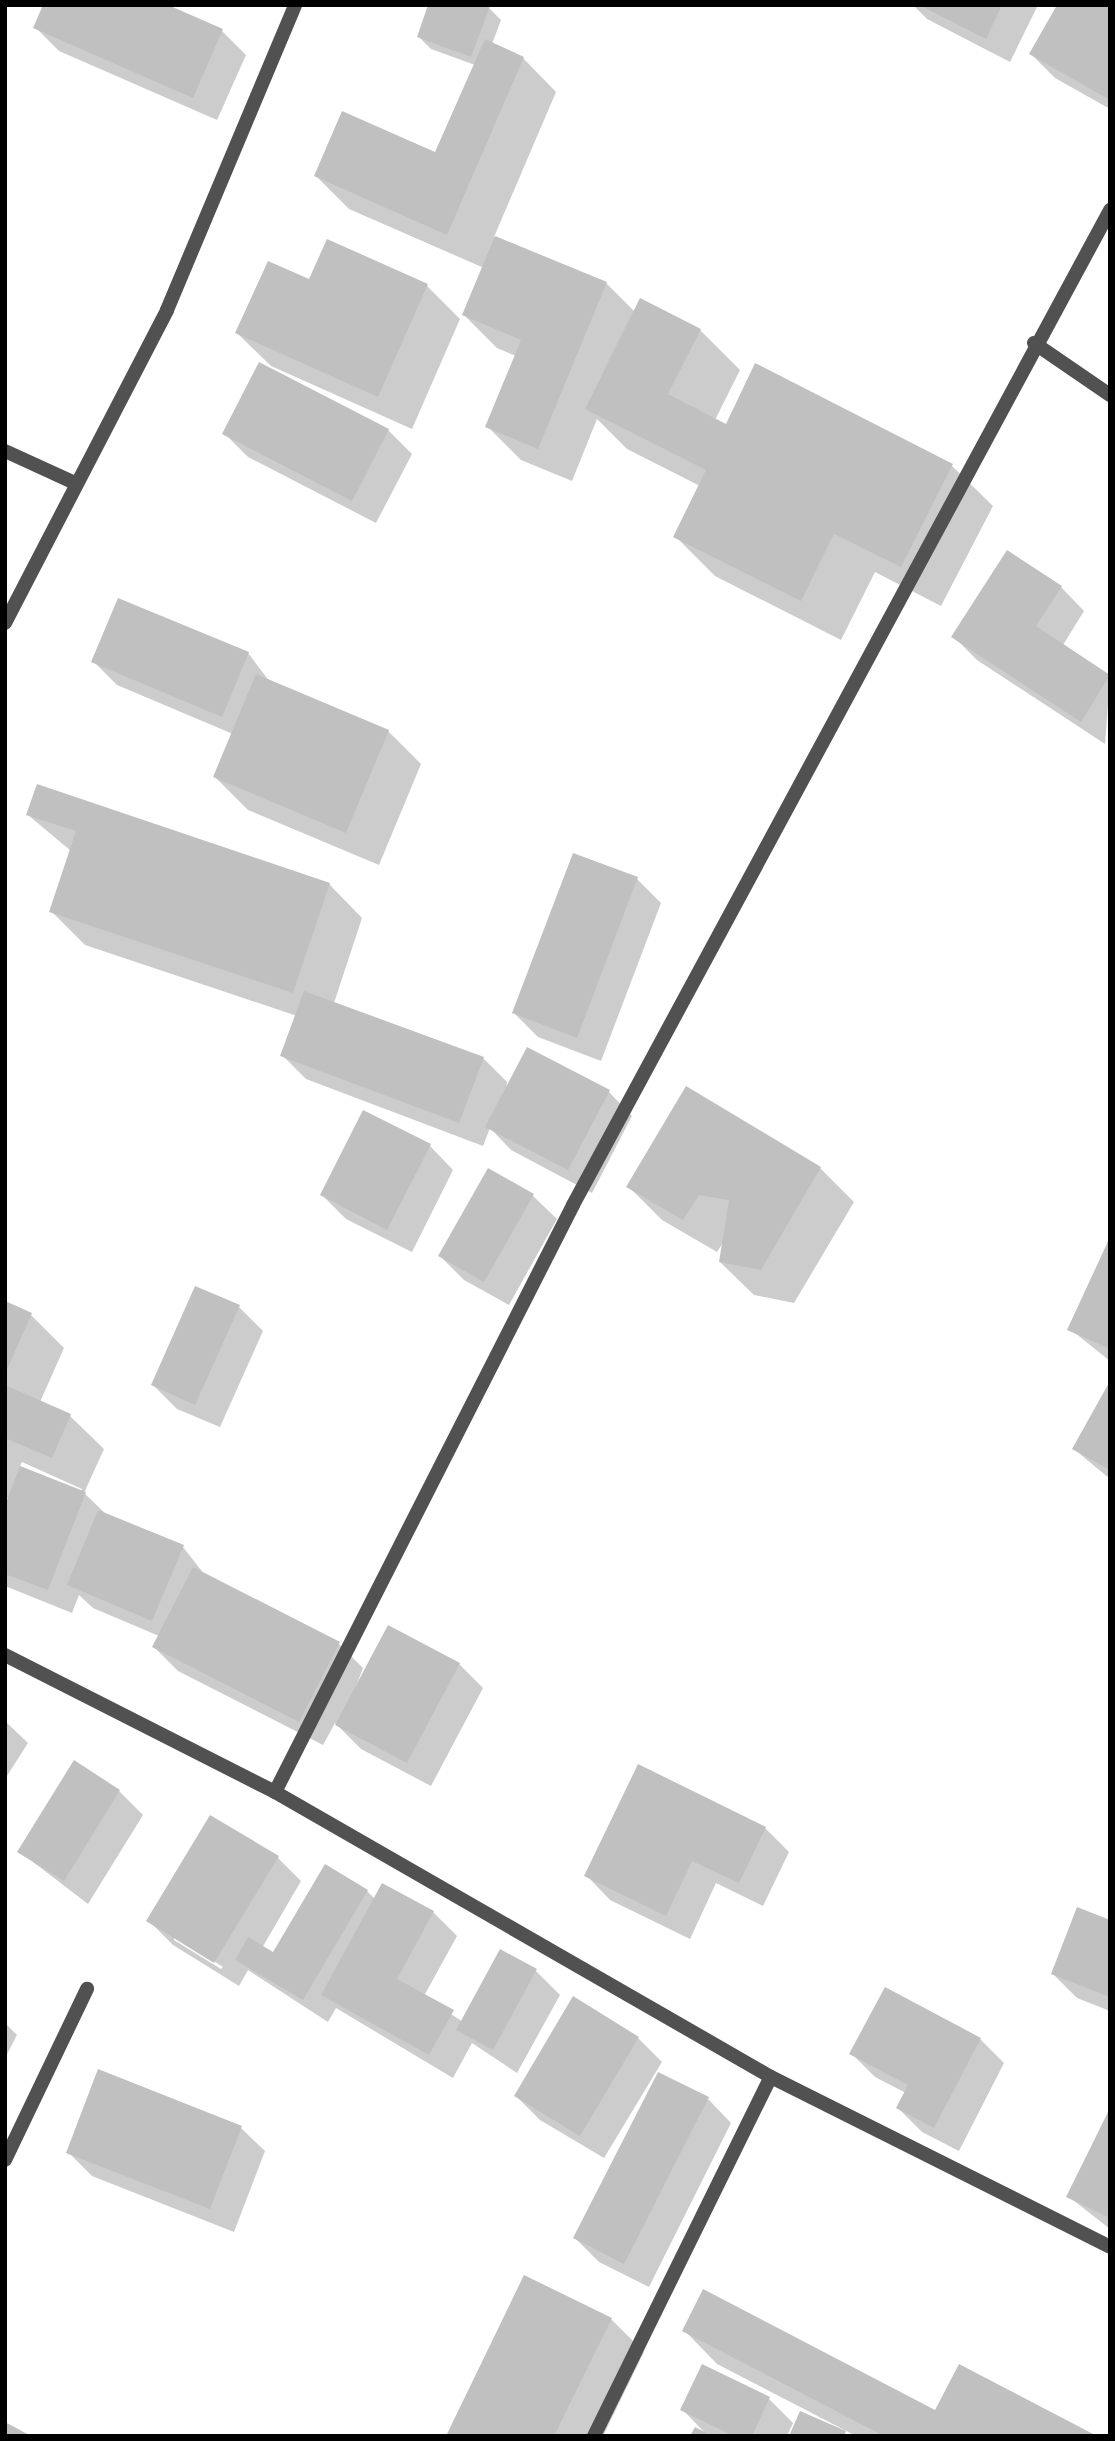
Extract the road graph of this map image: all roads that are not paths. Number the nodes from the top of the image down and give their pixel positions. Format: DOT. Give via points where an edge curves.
graph roads {
  1 [pos="295,5"];
  2 [pos="1110,209"];
  3 [pos="1034,343"];
  4 [pos="1110,395"];
  5 [pos="5,451"];
  6 [pos="77,484"];
  7 [pos="5,623"];
  8 [pos="5,1656"];
  9 [pos="275,1792"];
  10 [pos="87,1989"];
  11 [pos="771,2077"];
  12 [pos="5,2160"];
  13 [pos="1110,2247"];
  14 [pos="594,2436"];
  1 -- 6 [label="street" via="167,310"];
  2 -- 3 [label="street"];
  3 -- 4 [label="street"];
  3 -- 9 [label="street" via="573,1205"];
  5 -- 6 [label="street"];
  6 -- 7 [label="street"];
  8 -- 9 [label="street"];
  9 -- 11 [label="street"];
  10 -- 12 [label="street"];
  11 -- 13 [label="street"];
  11 -- 14 [label="street"];
}
